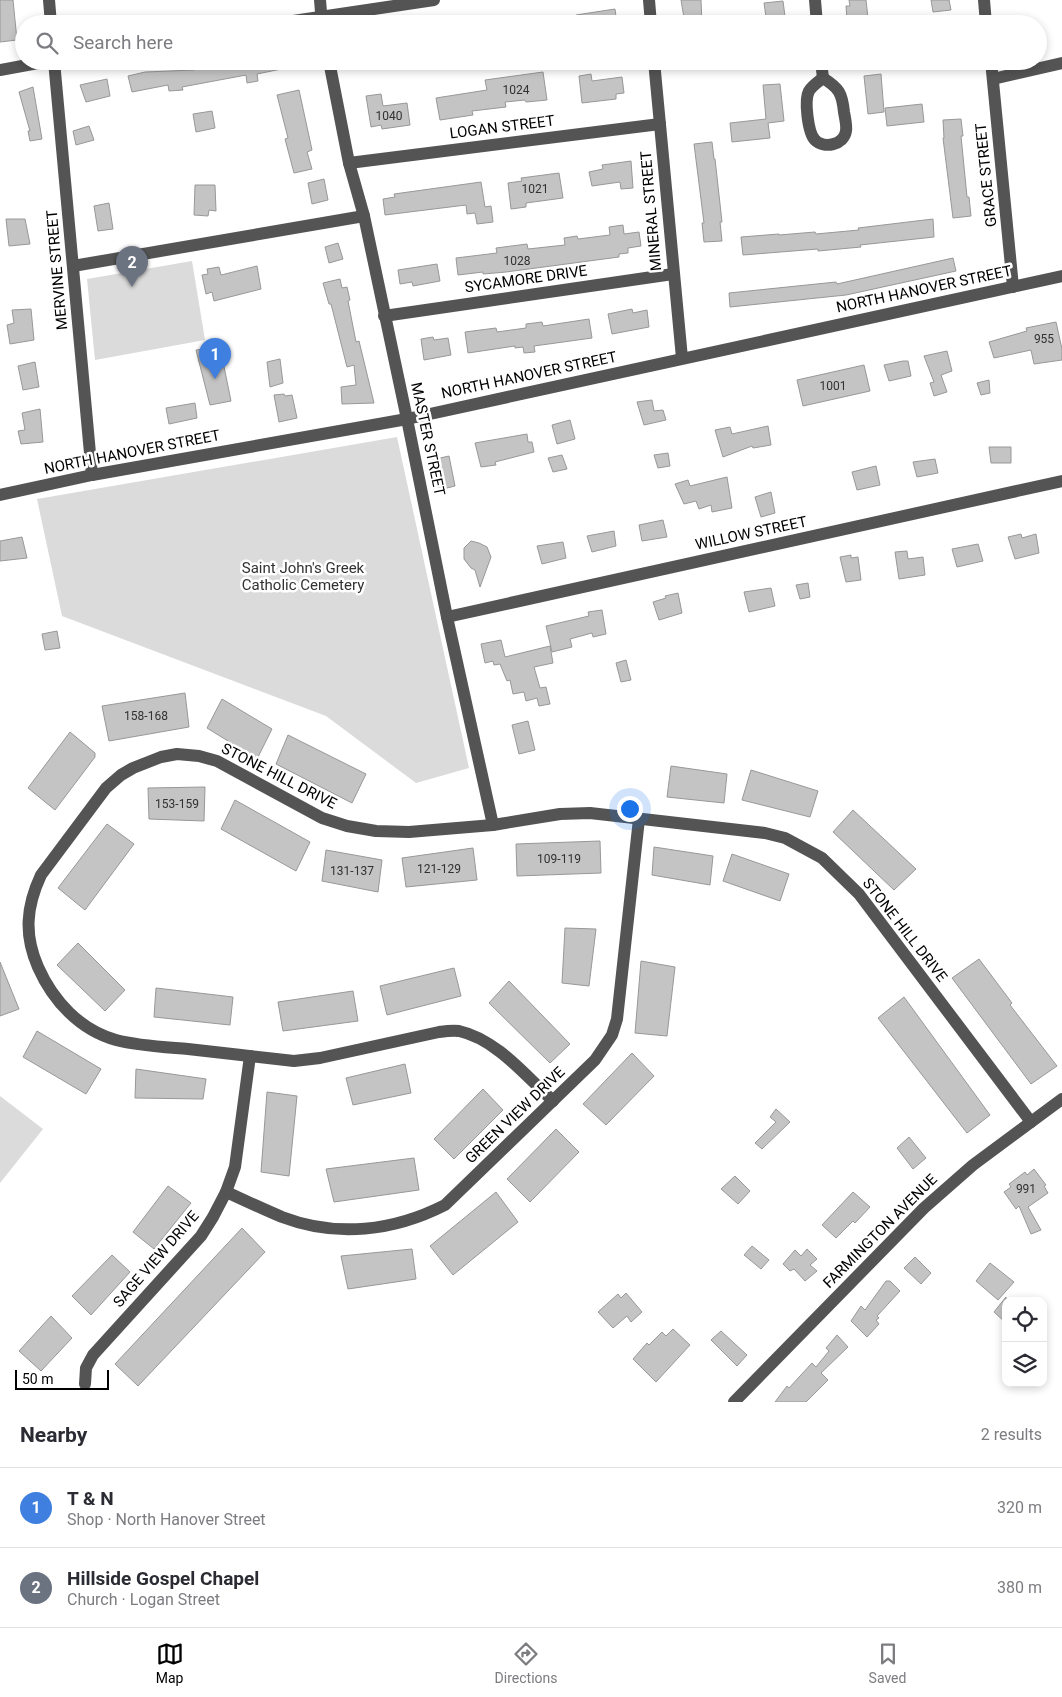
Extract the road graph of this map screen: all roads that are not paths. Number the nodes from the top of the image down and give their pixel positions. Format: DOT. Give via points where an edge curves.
graph roads {
  1 [pos="49,0"];
  2 [pos="320,0"];
  3 [pos="434,0"];
  4 [pos="649,0"];
  5 [pos="814,0"];
  6 [pos="984,0"];
  7 [pos="50,15"];
  8 [pos="321,15"];
  9 [pos="349,15"];
  10 [pos="650,15"];
  11 [pos="816,15"];
  12 [pos="985,15"];
  13 [pos="1062,63"];
  14 [pos="1047,66"];
  15 [pos="15,67"];
  16 [pos="0,70"];
  17 [pos="55,70"];
  18 [pos="331,70"];
  19 [pos="655,70"];
  20 [pos="822,70"];
  21 [pos="992,70"];
  22 [pos="1032,70"];
  23 [pos="823,78"];
  24 [pos="993,79"];
  25 [pos="660,124"];
  26 [pos="349,162"];
  27 [pos="364,216"];
  28 [pos="73,266"];
  29 [pos="673,274"];
  30 [pos="1062,276"];
  31 [pos="1013,287"];
  32 [pos="384,316"];
  33 [pos="682,358"];
  34 [pos="408,419"];
  35 [pos="92,475"];
  36 [pos="1062,481"];
  37 [pos="0,495"];
  38 [pos="447,617"];
  39 [pos="639,819"];
  40 [pos="493,824"];
  41 [pos="250,1056"];
  42 [pos="1062,1099"];
  43 [pos="552,1101"];
  44 [pos="1031,1122"];
  45 [pos="226,1192"];
  46 [pos="85,1384"];
  47 [pos="734,1402"];
  1 -- 7 [label="street"];
  2 -- 8 [label="street"];
  3 -- 9 [label="street"];
  4 -- 10 [label="street"];
  5 -- 11 [label="street"];
  6 -- 12 [label="street"];
  13 -- 14 [label="street"];
  15 -- 16 [label="street"];
  17 -- 28 [label="street, MERVINE STREET"];
  18 -- 26 [label="street, MASTER STREET"];
  19 -- 25 [label="street, MINERAL STREET"];
  20 -- 23 [label="street"];
  21 -- 24 [label="street, GRACE STREET"];
  22 -- 24 [label="street"];
  23 -- 23 [label="street" via="806,97 810,131 813,138 826,146 835,144 846,132 840,92"];
  24 -- 31 [label="street, GRACE STREET"];
  25 -- 26 [label="street, LOGAN STREET"];
  25 -- 29 [label="street, MINERAL STREET"];
  26 -- 27 [label="street, MASTER STREET"];
  27 -- 28 [label="street"];
  27 -- 32 [label="street, MASTER STREET"];
  28 -- 35 [label="street, MERVINE STREET"];
  29 -- 32 [label="street, SYCAMORE DRIVE"];
  29 -- 33 [label="street, MINERAL STREET"];
  30 -- 31 [label="street, NORTH HANOVER STREET"];
  31 -- 33 [label="street, NORTH HANOVER STREET"];
  32 -- 34 [label="street, MASTER STREET"];
  33 -- 34 [label="street, NORTH HANOVER STREET"];
  34 -- 35 [label="street, NORTH HANOVER STREET"];
  34 -- 38 [label="street, MASTER STREET"];
  35 -- 37 [label="street, NORTH HANOVER STREET"];
  36 -- 38 [label="street, WILLOW STREET"];
  38 -- 40 [label="street, MASTER STREET"];
  39 -- 40 [label="street, STONE HILL DRIVE" via="590,813 560,814"];
  39 -- 43 [label="street, GREEN VIEW DRIVE" via="617,1019 612,1035 595,1060"];
  39 -- 44 [label="street, STONE HILL DRIVE" via="766,832 785,838 822,858 859,894"];
  40 -- 41 [label="street, STONE HILL DRIVE" via="409,832 347,826 322,818 217,761 192,755 161,757 133,768 106,788 41,875 35,889 28,929 31,949 44,979 68,1012 84,1025 115,1040"];
  41 -- 43 [label="street, STONE HILL DRIVE" via="294,1061 320,1058 456,1030 495,1047"];
  41 -- 45 [label="street, SAGE VIEW DRIVE" via="234,1167"];
  42 -- 44 [label="street, FARMINGTON AVENUE"];
  43 -- 45 [label="street, GREEN VIEW DRIVE" via="445,1205 396,1224 367,1230 319,1227 283,1217"];
  44 -- 47 [label="street, FARMINGTON AVENUE" via="973,1165 924,1208"];
  45 -- 46 [label="street, SAGE VIEW DRIVE" via="201,1236 93,1355 86,1368"];
}
